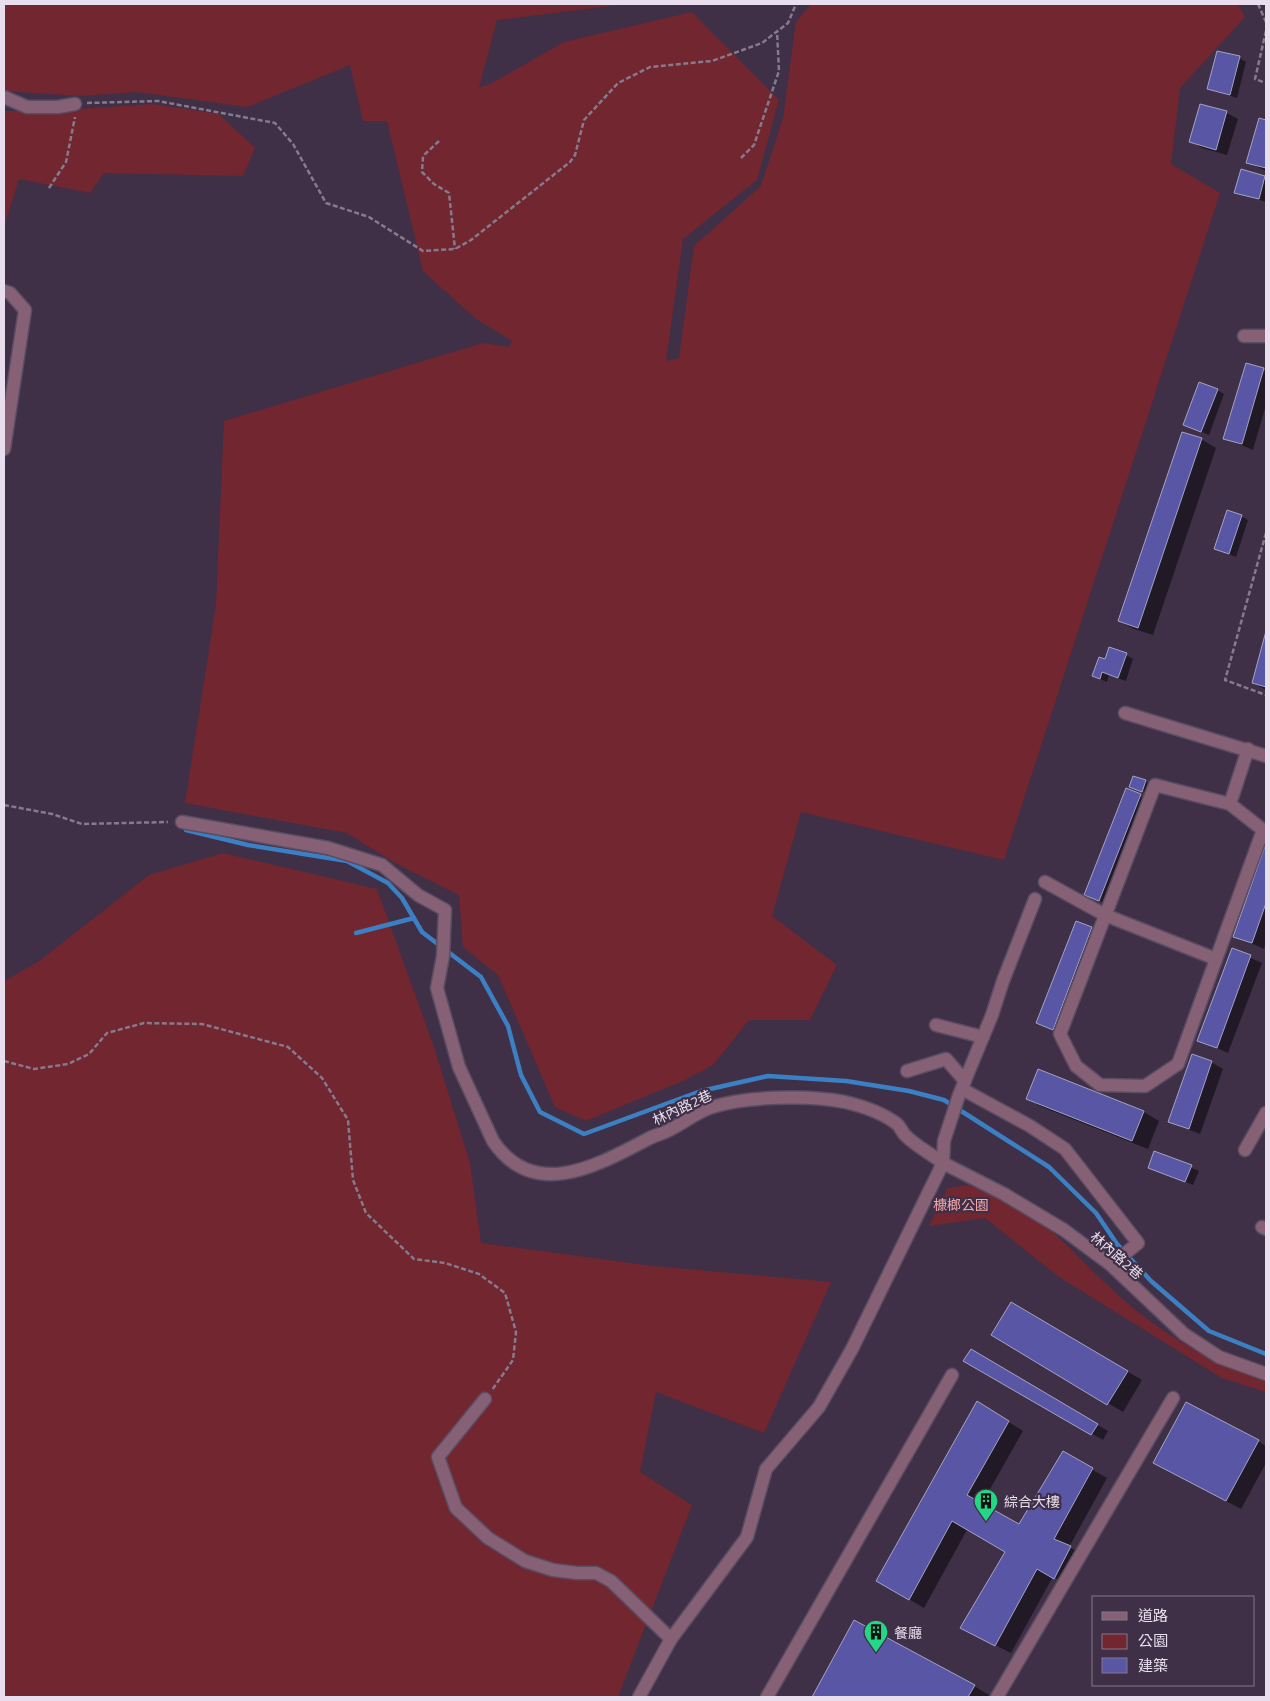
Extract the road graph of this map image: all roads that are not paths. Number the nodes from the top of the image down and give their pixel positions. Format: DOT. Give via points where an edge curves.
graph roads {
  1 [pos="4,97"];
  2 [pos="75,104"];
  3 [pos="4,291"];
  4 [pos="1244,336"];
  5 [pos="1266,336"];
  6 [pos="4,449"];
  7 [pos="1125,713"];
  8 [pos="1248,750"];
  9 [pos="1266,756"];
  10 [pos="1230,804"];
  11 [pos="182,822"];
  12 [pos="1045,882"];
  13 [pos="1035,899"];
  14 [pos="1105,915"];
  15 [pos="1216,959"];
  16 [pos="936,1025"];
  17 [pos="983,1038"];
  18 [pos="907,1071"];
  19 [pos="962,1088"];
  20 [pos="1266,1113"];
  21 [pos="1245,1150"];
  22 [pos="943,1163"];
  23 [pos="1111,1265"];
  24 [pos="1266,1374"];
  25 [pos="952,1375"];
  26 [pos="1173,1398"];
  27 [pos="485,1399"];
  28 [pos="671,1639"];
  29 [pos="640,1697"];
  30 [pos="767,1697"];
  31 [pos="997,1697"];
  1 -- 2 [label="street" via="28,107"];
  3 -- 6 [label="street" via="10,293 25,310"];
  4 -- 5 [label="street"];
  7 -- 8 [label="street"];
  8 -- 9 [label="street"];
  8 -- 10 [label="street"];
  10 -- 14 [label="street" via="1155,786"];
  10 -- 15 [label="street" via="1263,830"];
  11 -- 22 [label="street, 林內路2巷" via="328,848 382,866 418,895 446,910 437,988 459,1067 493,1141 515,1166 534,1173 578,1171 624,1152 711,1107 790,1098 845,1102 873,1110 898,1125 906,1136"];
  12 -- 14 [label="street"];
  13 -- 17 [label="street"];
  14 -- 15 [label="street"];
  14 -- 15 [label="street" via="1060,1034 1076,1066 1100,1085 1146,1086 1178,1064"];
  16 -- 17 [label="street"];
  17 -- 19 [label="street"];
  18 -- 19 [label="street" via="946,1059"];
  19 -- 22 [label="street" via="944,1141"];
  19 -- 23 [label="street, 林內路2巷" via="1064,1149 1138,1243"];
  20 -- 21 [label="street"];
  22 -- 23 [label="street, 林內路2巷" via="1064,1230"];
  22 -- 28 [label="street" via="852,1349 819,1407 766,1469 747,1537"];
  23 -- 24 [label="street, 林內路2巷" via="1184,1334 1219,1357"];
  25 -- 30 [label="street"];
  26 -- 31 [label="street"];
  27 -- 28 [label="street" via="438,1457 456,1508 488,1538 525,1562 552,1570 596,1573 611,1582"];
  28 -- 29 [label="street"];
}
